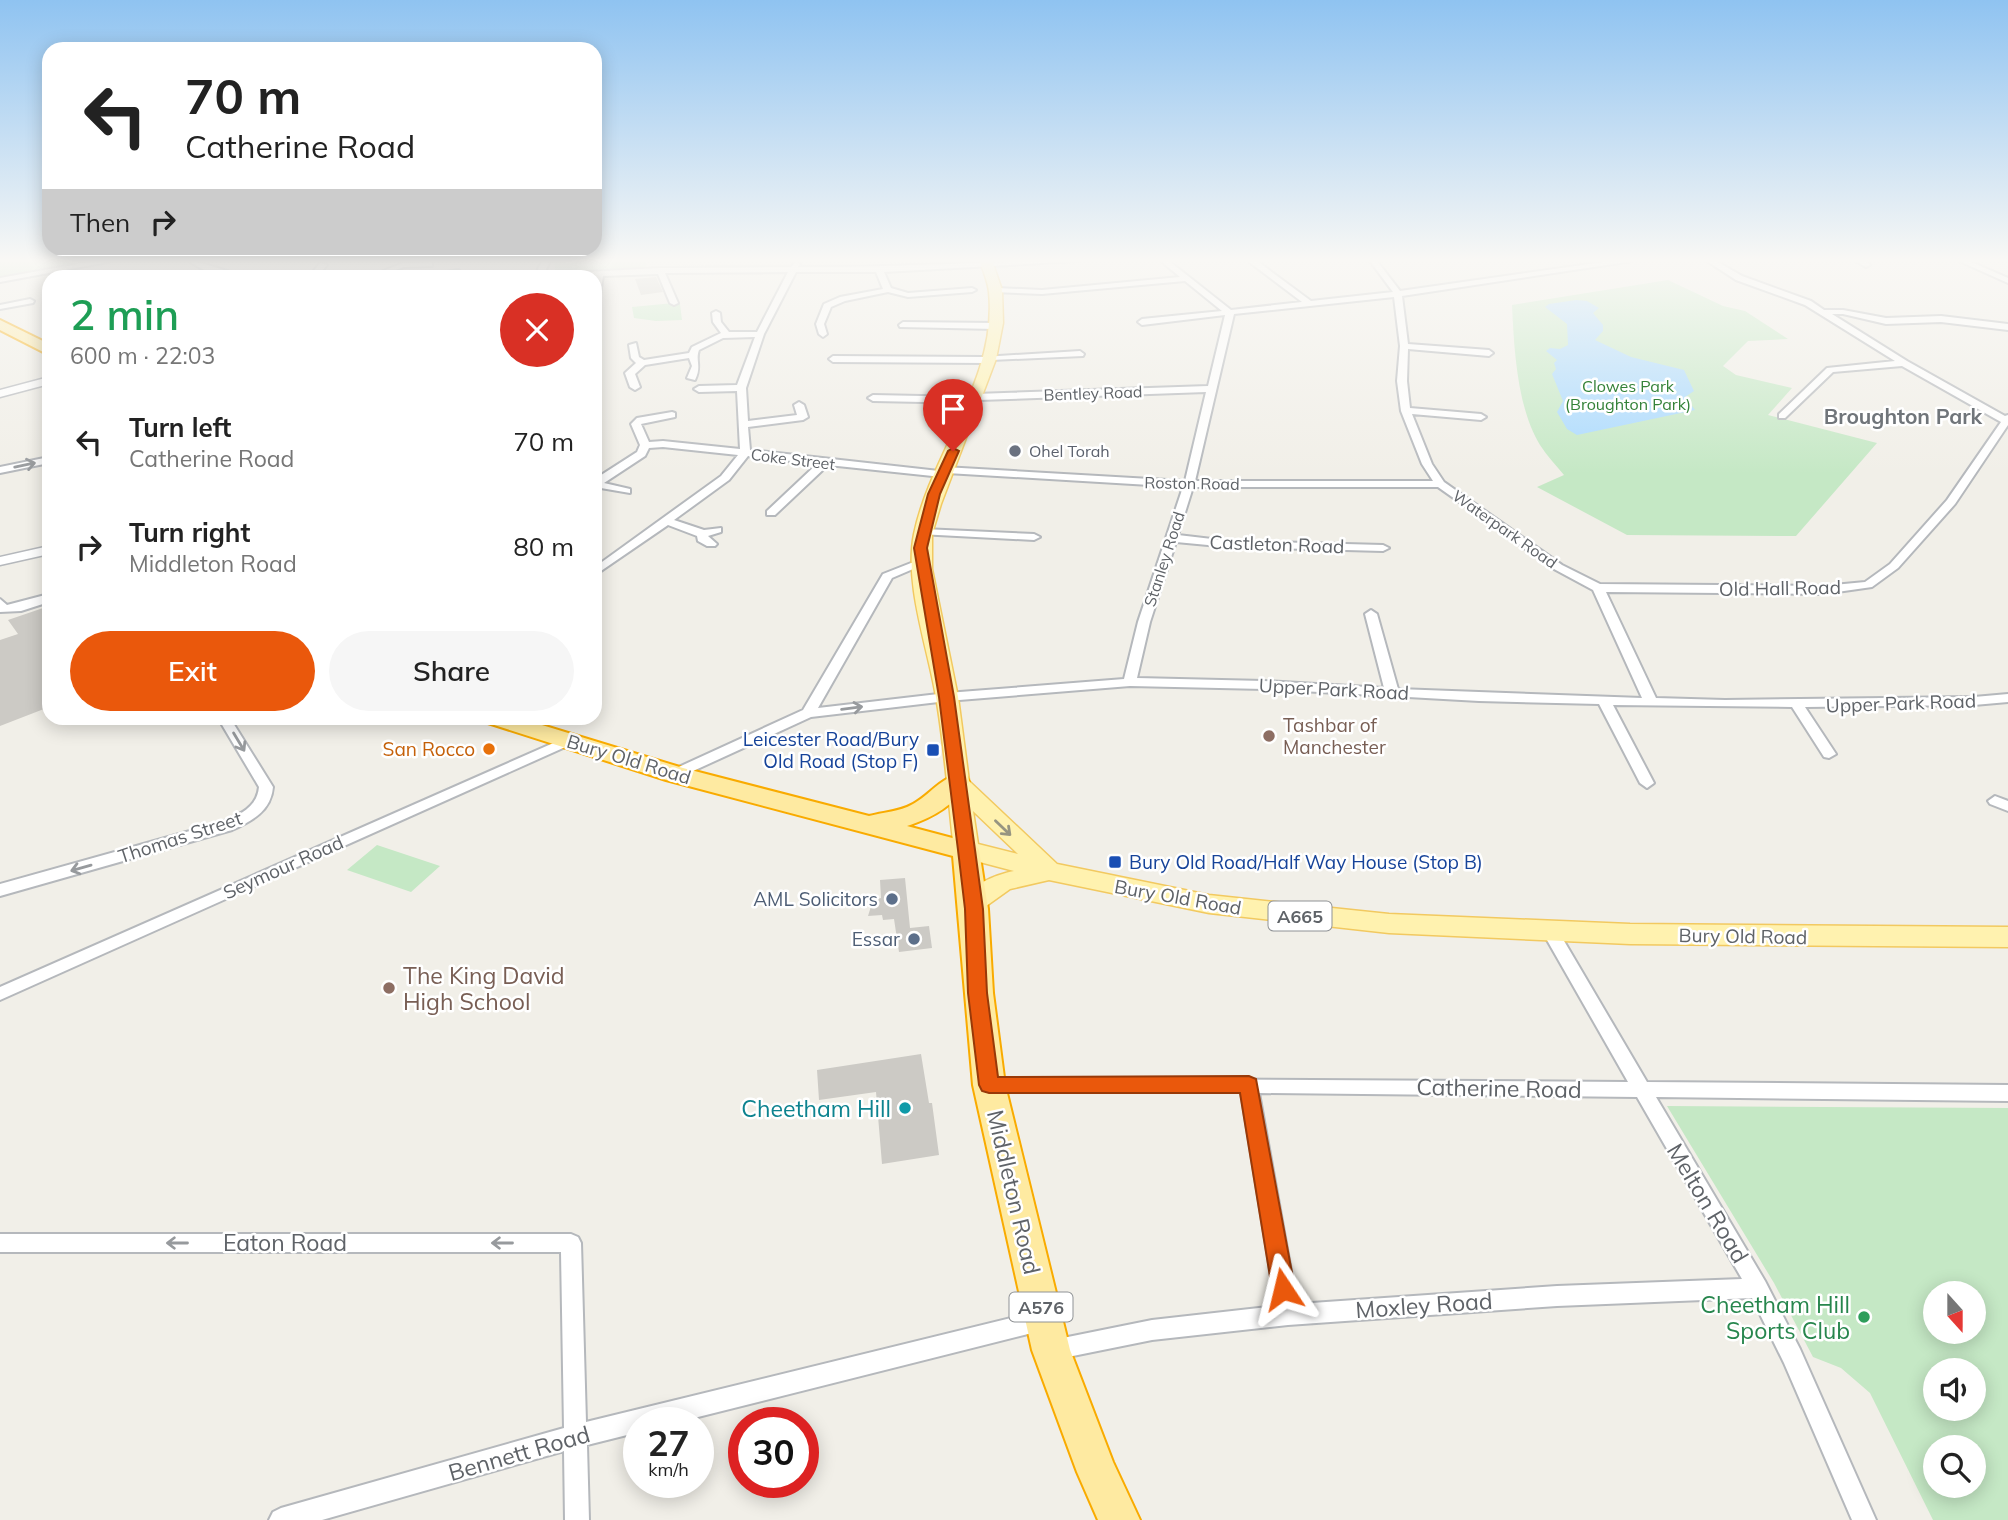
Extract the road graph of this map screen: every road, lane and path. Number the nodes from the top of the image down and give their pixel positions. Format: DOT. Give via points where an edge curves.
graph roads {
  1 [pos="15,332"];
  2 [pos="994,332"];
  3 [pos="1225,332"];
  4 [pos="1402,332"];
  5 [pos="1855,332"];
  6 [pos="726,334"];
  7 [pos="760,334"];
  8 [pos="633,345"];
  9 [pos="42,346"];
  10 [pos="1404,346"];
  11 [pos="1489,353"];
  12 [pos="1080,354"];
  13 [pos="693,355"];
  14 [pos="833,359"];
  15 [pos="987,359"];
  16 [pos="642,363"];
  17 [pos="1904,363"];
  18 [pos="692,378"];
  19 [pos="42,382"];
  20 [pos="635,387"];
  21 [pos="741,388"];
  22 [pos="699,389"];
  23 [pos="1211,389"];
  24 [pos="0,394"];
  25 [pos="873,398"];
  26 [pos="975,399"];
  27 [pos="799,405"];
  28 [pos="1406,411"];
  29 [pos="672,415"];
  30 [pos="1782,416"];
  31 [pos="803,417"];
  32 [pos="818,417"];
  33 [pos="1481,417"];
  34 [pos="2006,419"];
  35 [pos="745,424"];
  36 [pos="645,446"];
  37 [pos="745,453"];
  38 [pos="42,461"];
  39 [pos="824,463"];
  40 [pos="0,470"];
  41 [pos="943,472"];
  42 [pos="602,480"];
  43 [pos="1189,484"];
  44 [pos="1440,484"];
  45 [pos="602,485"];
  46 [pos="626,491"];
  47 [pos="771,513"];
  48 [pos="668,521"];
  49 [pos="717,530"];
  50 [pos="923,532"];
  51 [pos="704,534"];
  52 [pos="1034,537"];
  53 [pos="1171,538"];
  54 [pos="711,544"];
  55 [pos="1383,548"];
  56 [pos="42,552"];
  57 [pos="0,561"];
  58 [pos="922,566"];
  59 [pos="602,567"];
  60 [pos="1598,587"];
  61 [pos="42,600"];
  62 [pos="0,603"];
  63 [pos="1371,614"];
  64 [pos="1130,682"];
  65 [pos="1392,692"];
  66 [pos="947,697"];
  67 [pos="2008,698"];
  68 [pos="1604,701"];
  69 [pos="1651,702"];
  70 [pos="1797,705"];
  71 [pos="808,713"];
  72 [pos="228,725"];
  73 [pos="518,725"];
  74 [pos="567,741"];
  75 [pos="1829,754"];
  76 [pos="675,774"];
  77 [pos="957,782"];
  78 [pos="1647,783"];
  79 [pos="864,824"];
  80 [pos="966,850"];
  81 [pos="1052,872"];
  82 [pos="0,890"];
  83 [pos="973,903"];
  84 [pos="1551,933"];
  85 [pos="2008,937"];
  86 [pos="0,994"];
  87 [pos="989,1085"];
  88 [pos="1249,1085"];
  89 [pos="1641,1091"];
  90 [pos="2008,1093"];
  91 [pos="0,1243"];
  92 [pos="1758,1288"];
  93 [pos="1288,1315"];
  94 [pos="1048,1335"];
  95 [pos="576,1436"];
  96 [pos="281,1520"];
  97 [pos="577,1520"];
  98 [pos="1119,1520"];
  99 [pos="1864,1520"];
  1 -- 9 [label="highway"];
  2 -- 15 [label="main road, A576"];
  3 -- 23 [label="street, Stanley Road"];
  4 -- 10 [label="street, Waterpark Road"];
  5 -- 17 [label="street"];
  6 -- 7 [label="street"];
  6 -- 13 [label="street" via="695,349"];
  7 -- 21 [label="street"];
  8 -- 16 [label="street" via="635,358"];
  10 -- 11 [label="street"];
  10 -- 28 [label="street, Waterpark Road"];
  12 -- 15 [label="street"];
  13 -- 16 [label="street"];
  13 -- 18 [label="street"];
  14 -- 15 [label="street"];
  15 -- 26 [label="main road, A576"];
  16 -- 20 [label="street" via="630,373"];
  17 -- 30 [label="street" via="1830,370"];
  17 -- 34 [label="street"];
  19 -- 24 [label="street"];
  21 -- 22 [label="street"];
  21 -- 35 [label="street"];
  23 -- 26 [label="street, Bentley Road"];
  23 -- 43 [label="street, Stanley Road"];
  25 -- 26 [label="street, Bentley Road"];
  26 -- 41 [label="main road, A576"];
  27 -- 31 [label="street"];
  28 -- 33 [label="street"];
  28 -- 44 [label="street, Waterpark Road"];
  29 -- 36 [label="street" via="636,424"];
  31 -- 32 [label="street"];
  31 -- 35 [label="street"];
  34 -- 60 [label="street, Old Hall Road" via="1951,502 1894,566 1868,585 1823,590"];
  35 -- 37 [label="street"];
  36 -- 37 [label="street, Coke Street"];
  36 -- 42 [label="street" via="641,454"];
  37 -- 39 [label="street, Coke Street"];
  37 -- 48 [label="street" via="725,478"];
  40 -- 38 [label="street, one-way"];
  39 -- 41 [label="street, Coke Street"];
  39 -- 47 [label="street"];
  41 -- 43 [label="street, Roston Road"];
  41 -- 50 [label="main road, A576"];
  43 -- 44 [label="street, Roston Road"];
  43 -- 53 [label="street, Stanley Road"];
  44 -- 60 [label="street, Waterpark Road" via="1558,567"];
  45 -- 46 [label="street"];
  48 -- 51 [label="street"];
  48 -- 59 [label="street"];
  49 -- 51 [label="street"];
  50 -- 52 [label="street"];
  50 -- 58 [label="main road, A576"];
  51 -- 54 [label="street" via="702,539"];
  53 -- 55 [label="street, Castleton Road"];
  53 -- 64 [label="street, Stanley Road"];
  56 -- 57 [label="street"];
  58 -- 66 [label="main road, A576"];
  58 -- 71 [label="street" via="887,576"];
  60 -- 69 [label="street"];
  61 -- 62 [label="street" via="4,609"];
  63 -- 65 [label="street"];
  64 -- 65 [label="street, Upper Park Road"];
  64 -- 66 [label="street, Upper Park Road"];
  65 -- 68 [label="street, Upper Park Road"];
  71 -- 66 [label="street, Upper Park Road, one-way"];
  66 -- 77 [label="main road, A576"];
  67 -- 70 [label="street, Upper Park Road"];
  68 -- 69 [label="street, Upper Park Road"];
  68 -- 78 [label="street"];
  69 -- 70 [label="street, Upper Park Road"];
  70 -- 75 [label="street"];
  71 -- 76 [label="street, Upper Park Road"];
  72 -- 82 [label="street, Thomas Street, one-way" via="266,787 263,802 252,813 216,830"];
  73 -- 74 [label="highway, Bury Old Road / A665"];
  74 -- 76 [label="highway, Bury Old Road / A665"];
  74 -- 86 [label="street, Seymour Road"];
  76 -- 79 [label="highway, Bury Old Road / A665"];
  77 -- 79 [label="highway" via="922,811 886,823"];
  77 -- 80 [label="main road, A576"];
  77 -- 81 [label="main road, one-way"];
  79 -- 80 [label="highway, Bury Old Road / A665"];
  80 -- 81 [label="main road, Bury Old Road / A665"];
  80 -- 83 [label="highway, Middleton Road / A576"];
  81 -- 83 [label="main road" via="1002,882"];
  81 -- 84 [label="main road, Bury Old Road / A665" via="1195,902 1329,920"];
  83 -- 87 [label="highway, Middleton Road / A576"];
  84 -- 85 [label="main road, Bury Old Road / A665"];
  84 -- 89 [label="street, Melton Road"];
  87 -- 88 [label="street, Catherine Road"];
  87 -- 94 [label="highway, Middleton Road / A576"];
  88 -- 89 [label="street, Catherine Road"];
  88 -- 93 [label="street"];
  89 -- 90 [label="street, Catherine Road"];
  89 -- 92 [label="street, Melton Road"];
  95 -- 91 [label="street, Eaton Road, one-way" via="571,1243"];
  92 -- 93 [label="street, Moxley Road" via="1557,1296"];
  92 -- 99 [label="street, Melton Road"];
  93 -- 94 [label="street, Moxley Road" via="1152,1330"];
  94 -- 95 [label="street, Bennett Road"];
  94 -- 98 [label="highway, Middleton Road / A576"];
  95 -- 96 [label="street, Bennett Road"];
  95 -- 97 [label="street"];
}
